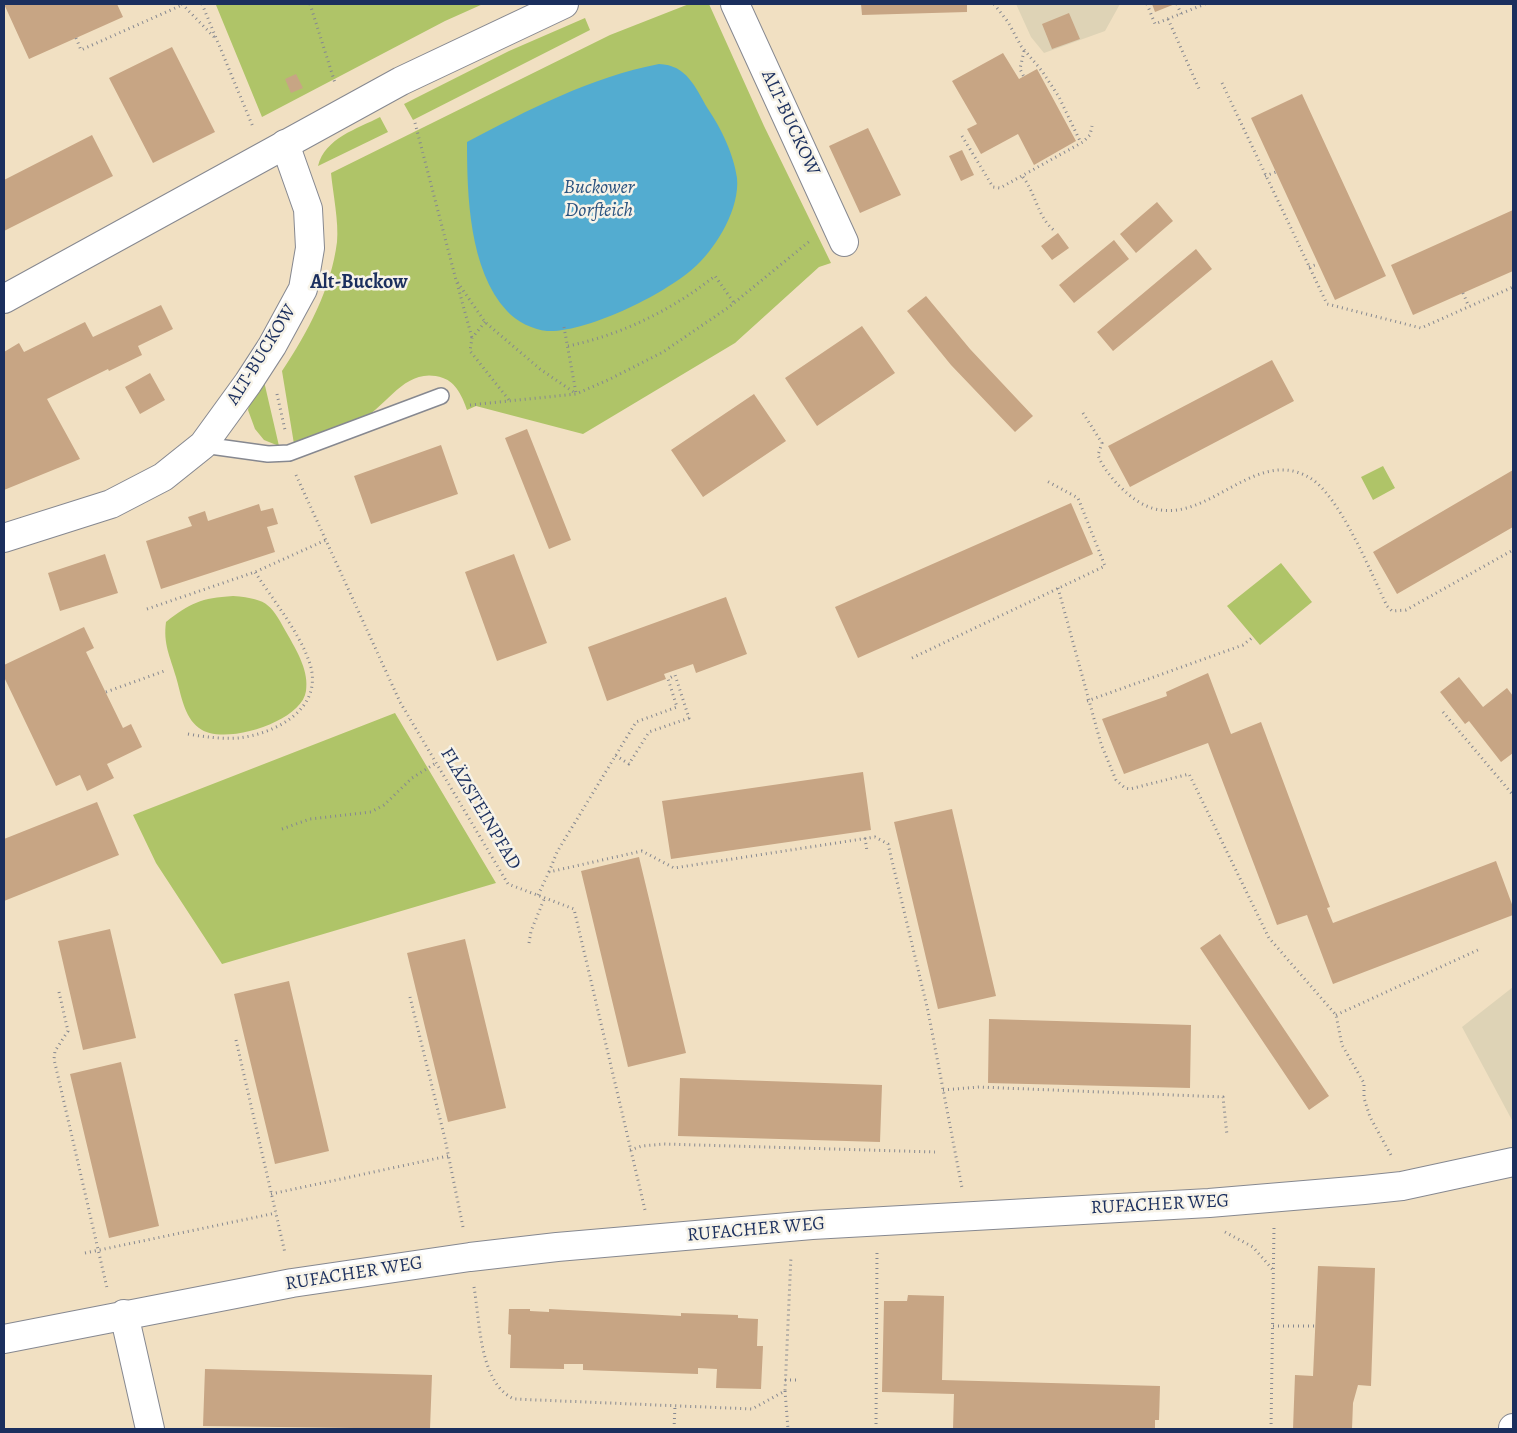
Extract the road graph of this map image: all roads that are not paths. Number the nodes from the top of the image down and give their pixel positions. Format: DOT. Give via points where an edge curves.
graph roads {
  1 [pos="564,4"];
  2 [pos="735,4"];
  3 [pos="285,144"];
  4 [pos="844,242"];
  5 [pos="4,299"];
  6 [pos="441,396"];
  7 [pos="203,445"];
  8 [pos="4,538"];
  9 [pos="1513,1162"];
  10 [pos="124,1314"];
  11 [pos="4,1339"];
  12 [pos="150,1429"];
  1 -- 3 [label="street" via="401,81"];
  2 -- 4 [label="street, ALT-BUCKOW"];
  3 -- 5 [label="street"];
  3 -- 7 [label="street, ALT-BUCKOW" via="308,209 310,248 303,289 272,346"];
  6 -- 7 [label="lane" via="289,453 268,454"];
  7 -- 8 [label="street, ALT-BUCKOW" via="163,477 123,498"];
  9 -- 10 [label="street, RUFACHER WEG" via="1402,1186 1364,1190 1209,1203 793,1227 557,1247 292,1284"];
  10 -- 11 [label="street, RUFACHER WEG"];
  10 -- 12 [label="street"];
}
